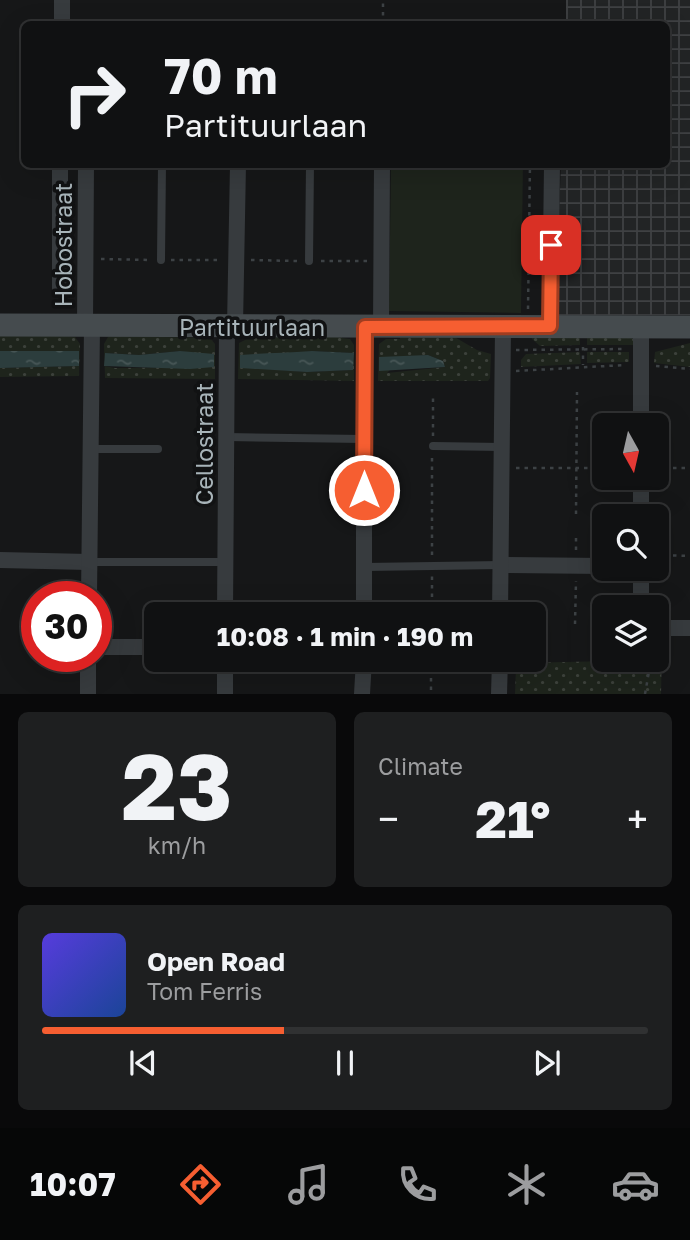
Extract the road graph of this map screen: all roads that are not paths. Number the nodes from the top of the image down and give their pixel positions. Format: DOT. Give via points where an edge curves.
graph roads {
  1 [pos="62,0"];
  2 [pos="62,21"];
  3 [pos="60,168"];
  4 [pos="86,168"];
  5 [pos="162,168"];
  6 [pos="238,168"];
  7 [pos="310,168"];
  8 [pos="382,168"];
  9 [pos="552,168"];
  10 [pos="161,260"];
  11 [pos="309,261"];
  12 [pos="60,288"];
  13 [pos="0,325"];
  14 [pos="88,326"];
  15 [pos="231,326"];
  16 [pos="539,326"];
  17 [pos="373,327"];
  18 [pos="503,327"];
  19 [pos="690,327"];
  20 [pos="641,347"];
  21 [pos="641,413"];
  22 [pos="226,437"];
  23 [pos="364,439"];
  24 [pos="433,446"];
  25 [pos="502,447"];
  26 [pos="92,449"];
  27 [pos="158,449"];
  28 [pos="0,560"];
  29 [pos="89,562"];
  30 [pos="226,562"];
  31 [pos="501,565"];
  32 [pos="592,566"];
  33 [pos="365,567"];
  34 [pos="89,581"];
  35 [pos="225,602"];
  36 [pos="364,602"];
  37 [pos="500,602"];
  38 [pos="669,628"];
  39 [pos="690,628"];
  40 [pos="112,646"];
  41 [pos="144,646"];
  42 [pos="88,672"];
  43 [pos="225,672"];
  44 [pos="363,672"];
  45 [pos="500,672"];
  46 [pos="88,694"];
  47 [pos="225,694"];
  48 [pos="362,694"];
  49 [pos="499,694"];
  1 -- 2 [label="street"];
  3 -- 12 [label="street"];
  4 -- 14 [label="street, Hobostraat"];
  5 -- 10 [label="lane"];
  6 -- 15 [label="street, Cellostraat"];
  7 -- 11 [label="lane"];
  8 -- 17 [label="street"];
  9 -- 16 [label="street"];
  13 -- 14 [label="street, Partituurlaan"];
  14 -- 15 [label="street, Partituurlaan"];
  14 -- 26 [label="street"];
  15 -- 17 [label="street, Partituurlaan"];
  15 -- 22 [label="street, Cellostraat"];
  16 -- 18 [label="street, Partituurlaan"];
  16 -- 20 [label="street, Partituurlaan"];
  17 -- 18 [label="street, Partituurlaan"];
  17 -- 23 [label="street"];
  18 -- 25 [label="street"];
  19 -- 20 [label="street, Partituurlaan"];
  20 -- 21 [label="street"];
  22 -- 23 [label="lane"];
  22 -- 30 [label="street, Cellostraat"];
  23 -- 33 [label="street"];
  24 -- 25 [label="lane"];
  25 -- 31 [label="street"];
  26 -- 27 [label="lane, Cellostraat"];
  26 -- 29 [label="street"];
  28 -- 29 [label="street"];
  29 -- 30 [label="lane"];
  29 -- 34 [label="street"];
  30 -- 35 [label="street, Cellostraat"];
  31 -- 32 [label="street"];
  31 -- 33 [label="lane"];
  31 -- 37 [label="street"];
  33 -- 36 [label="street"];
  38 -- 39 [label="street"];
  40 -- 41 [label="street"];
  42 -- 46 [label="street"];
  43 -- 47 [label="street"];
  44 -- 48 [label="street"];
  45 -- 49 [label="street"];
}
